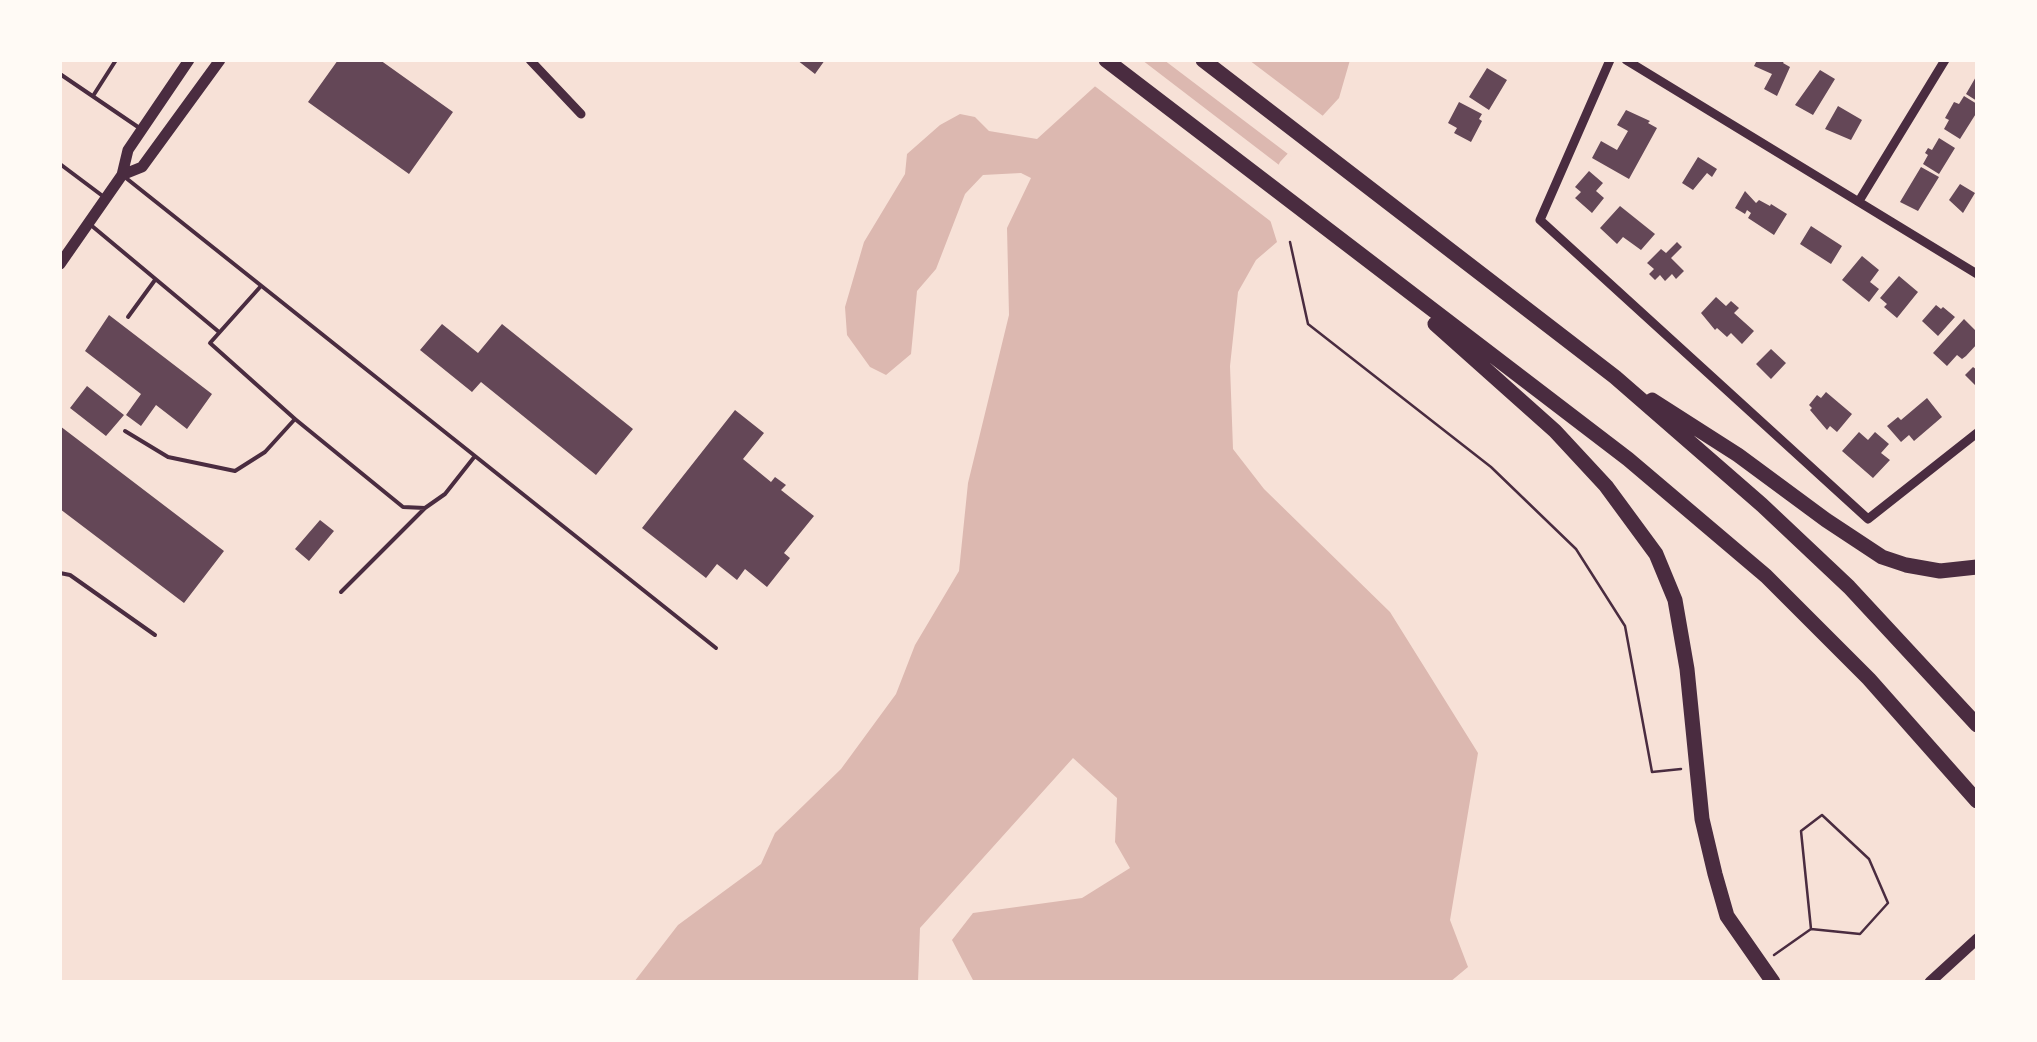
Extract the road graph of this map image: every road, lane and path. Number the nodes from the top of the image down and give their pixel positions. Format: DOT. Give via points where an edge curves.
graph roads {
  1 [pos="116,60"];
  2 [pos="189,60"];
  3 [pos="220,60"];
  4 [pos="530,60"];
  5 [pos="1106,60"];
  6 [pos="1202,60"];
  7 [pos="1610,60"];
  8 [pos="1626,60"];
  9 [pos="1945,60"];
  10 [pos="60,74"];
  11 [pos="76,74"];
  12 [pos="70,81"];
  13 [pos="93,96"];
  14 [pos="581,114"];
  15 [pos="142,130"];
  16 [pos="60,164"];
  17 [pos="122,176"];
  18 [pos="106,198"];
  19 [pos="1858,201"];
  20 [pos="89,223"];
  21 [pos="1290,242"];
  22 [pos="1358,255"];
  23 [pos="60,264"];
  24 [pos="1977,274"];
  25 [pos="156,279"];
  26 [pos="261,286"];
  27 [pos="128,317"];
  28 [pos="219,332"];
  29 [pos="1614,378"];
  30 [pos="296,419"];
  31 [pos="125,431"];
  32 [pos="1977,433"];
  33 [pos="475,456"];
  34 [pos="424,508"];
  35 [pos="1977,567"];
  36 [pos="60,573"];
  37 [pos="341,592"];
  38 [pos="156,635"];
  39 [pos="716,648"];
  40 [pos="1977,725"];
  41 [pos="1697,767"];
  42 [pos="1977,801"];
  43 [pos="1811,928"];
  44 [pos="1977,939"];
  45 [pos="1760,964"];
  46 [pos="1773,982"];
  47 [pos="1930,982"];
  1 -- 13 [label="lane"];
  2 -- 15 [label="main road"];
  3 -- 17 [label="main road" via="142,167"];
  4 -- 14 [label="street"];
  5 -- 22 [label="highway"];
  6 -- 29 [label="highway"];
  7 -- 32 [label="street" via="1540,220 1868,519"];
  8 -- 19 [label="street"];
  9 -- 19 [label="street"];
  10 -- 12 [label="lane"];
  11 -- 12 [label="lane"];
  12 -- 13 [label="lane"];
  13 -- 15 [label="lane"];
  15 -- 17 [label="main road"];
  16 -- 18 [label="lane"];
  17 -- 18 [label="main road"];
  17 -- 26 [label="lane"];
  18 -- 20 [label="main road"];
  19 -- 24 [label="street"];
  20 -- 23 [label="main road"];
  20 -- 25 [label="lane"];
  21 -- 41 [label="path" via="1308,324 1491,466 1576,549 1625,626 1652,772"];
  22 -- 41 [label="highway" via="1555,431 1656,554 1675,600"];
  22 -- 42 [label="highway" via="1628,458 1766,576"];
  25 -- 27 [label="lane"];
  25 -- 28 [label="lane"];
  26 -- 28 [label="lane"];
  26 -- 33 [label="lane"];
  28 -- 30 [label="lane" via="210,342"];
  29 -- 35 [label="highway" via="1696,426 1882,557 1940,571"];
  29 -- 40 [label="highway" via="1849,587"];
  30 -- 31 [label="lane" via="265,452 235,471 168,457"];
  30 -- 34 [label="lane" via="404,507"];
  33 -- 34 [label="lane" via="445,494"];
  33 -- 39 [label="lane"];
  34 -- 37 [label="lane"];
  36 -- 38 [label="lane"];
  41 -- 45 [label="highway" via="1702,819 1727,916"];
  43 -- 43 [label="path" via="1860,934 1888,903 1869,859 1822,815 1801,831"];
  43 -- 45 [label="path"];
  44 -- 47 [label="main road"];
  45 -- 46 [label="highway"];
}
